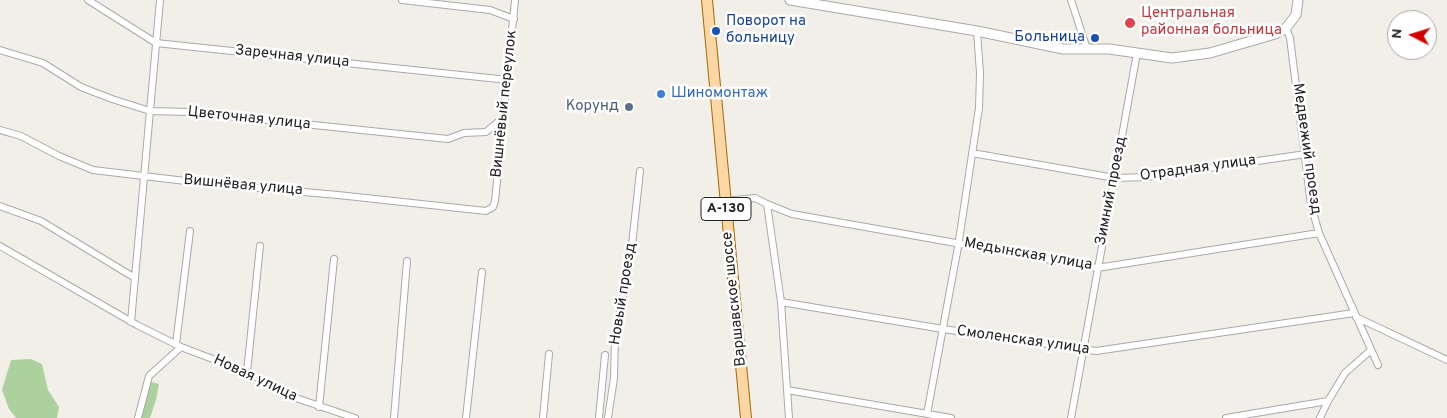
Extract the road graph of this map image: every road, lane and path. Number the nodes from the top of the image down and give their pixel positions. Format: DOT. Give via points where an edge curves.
graph roads {
  1 [pos="88,0"];
  2 [pos="160,0"];
  3 [pos="402,0"];
  4 [pos="515,0"];
  5 [pos="707,0"];
  6 [pos="790,0"];
  7 [pos="1071,0"];
  8 [pos="1298,0"];
  9 [pos="514,19"];
  10 [pos="1286,28"];
  11 [pos="977,31"];
  12 [pos="156,43"];
  13 [pos="1087,49"];
  14 [pos="0,50"];
  15 [pos="1137,54"];
  16 [pos="508,80"];
  17 [pos="150,111"];
  18 [pos="504,117"];
  19 [pos="0,130"];
  20 [pos="972,153"];
  21 [pos="1306,154"];
  22 [pos="640,171"];
  23 [pos="145,176"];
  24 [pos="1115,178"];
  25 [pos="725,201"];
  26 [pos="767,204"];
  27 [pos="0,206"];
  28 [pos="493,207"];
  29 [pos="190,232"];
  30 [pos="1319,232"];
  31 [pos="957,242"];
  32 [pos="0,246"];
  33 [pos="260,246"];
  34 [pos="334,259"];
  35 [pos="407,261"];
  36 [pos="1097,268"];
  37 [pos="482,272"];
  38 [pos="135,278"];
  39 [pos="781,302"];
  40 [pos="1355,315"];
  41 [pos="131,322"];
  42 [pos="943,329"];
  43 [pos="178,345"];
  44 [pos="1083,350"];
  45 [pos="1371,350"];
  46 [pos="549,354"];
  47 [pos="605,355"];
  48 [pos="1447,360"];
  49 [pos="1378,365"];
  50 [pos="247,372"];
  51 [pos="787,390"];
  52 [pos="1328,401"];
  53 [pos="319,407"];
  54 [pos="927,414"];
  55 [pos="138,418"];
  56 [pos="354,418"];
  57 [pos="394,418"];
  58 [pos="466,418"];
  59 [pos="543,418"];
  60 [pos="600,418"];
  61 [pos="608,418"];
  62 [pos="746,418"];
  63 [pos="789,418"];
  64 [pos="951,418"];
  65 [pos="1071,418"];
  66 [pos="1226,418"];
  67 [pos="1320,418"];
  1 -- 12 [label="street, Заречная улица"];
  2 -- 12 [label="street"];
  3 -- 9 [label="street" via="490,10"];
  4 -- 9 [label="street, Вишнёвый переулок"];
  5 -- 25 [label="main road, Варшавское шоссе / А-130"];
  6 -- 11 [label="street"];
  7 -- 13 [label="street"];
  8 -- 10 [label="street" via="1296,15"];
  9 -- 16 [label="street, Вишнёвый переулок"];
  10 -- 15 [label="street" via="1194,57"];
  10 -- 21 [label="street, Медвежий проезд"];
  11 -- 13 [label="street" via="1063,48"];
  11 -- 20 [label="street" via="979,108"];
  12 -- 16 [label="street, Заречная улица"];
  12 -- 17 [label="street"];
  13 -- 15 [label="street"];
  14 -- 17 [label="street, Цветочная улица" via="43,64 112,100"];
  15 -- 24 [label="street, Зимний проезд"];
  16 -- 18 [label="street, Вишнёвый переулок"];
  17 -- 18 [label="street, Цветочная улица" via="189,112 448,139 464,133 486,132"];
  17 -- 23 [label="street"];
  18 -- 28 [label="street, Вишнёвый переулок"];
  19 -- 23 [label="street, Вишнёвая улица" via="21,136 93,170"];
  20 -- 24 [label="street, Отрадная улица"];
  20 -- 31 [label="street"];
  21 -- 24 [label="street, Отрадная улица" via="1147,177"];
  21 -- 30 [label="street, Медвежий проезд" via="1311,205"];
  22 -- 61 [label="street, Новый проезд" via="632,246 615,337 614,378"];
  23 -- 28 [label="street, Вишнёвая улица" via="486,211"];
  23 -- 38 [label="street"];
  24 -- 36 [label="street, Зимний проезд"];
  25 -- 26 [label="street, Медынская улица" via="755,198"];
  25 -- 62 [label="main road, Варшавское шоссе / А-130"];
  26 -- 31 [label="street, Медынская улица" via="792,214"];
  26 -- 39 [label="street"];
  27 -- 38 [label="street" via="41,221"];
  29 -- 43 [label="street"];
  30 -- 36 [label="street, Медынская улица"];
  30 -- 40 [label="street, Медвежий проезд"];
  31 -- 36 [label="street, Медынская улица"];
  31 -- 42 [label="street"];
  32 -- 41 [label="street, Новая улица"];
  33 -- 50 [label="street"];
  34 -- 53 [label="street"];
  35 -- 57 [label="street"];
  36 -- 44 [label="street, Зимний проезд"];
  37 -- 58 [label="street"];
  38 -- 41 [label="street"];
  39 -- 42 [label="street, Смоленская улица"];
  39 -- 51 [label="street"];
  40 -- 44 [label="street, Смоленская улица" via="1096,351"];
  40 -- 45 [label="street, Медвежий проезд"];
  40 -- 48 [label="street"];
  41 -- 43 [label="street, Новая улица"];
  42 -- 44 [label="street, Смоленская улица"];
  42 -- 54 [label="street"];
  43 -- 50 [label="street, Новая улица"];
  43 -- 55 [label="street" via="149,376"];
  44 -- 65 [label="street, Зимний проезд"];
  45 -- 49 [label="street, Медвежий проезд"];
  45 -- 52 [label="street" via="1345,373"];
  46 -- 59 [label="street"];
  47 -- 60 [label="street"];
  50 -- 53 [label="street, Новая улица"];
  51 -- 54 [label="street"];
  51 -- 63 [label="street"];
  52 -- 66 [label="street"];
  52 -- 67 [label="street"];
  53 -- 56 [label="street, Новая улица"];
  54 -- 64 [label="street"];
}
